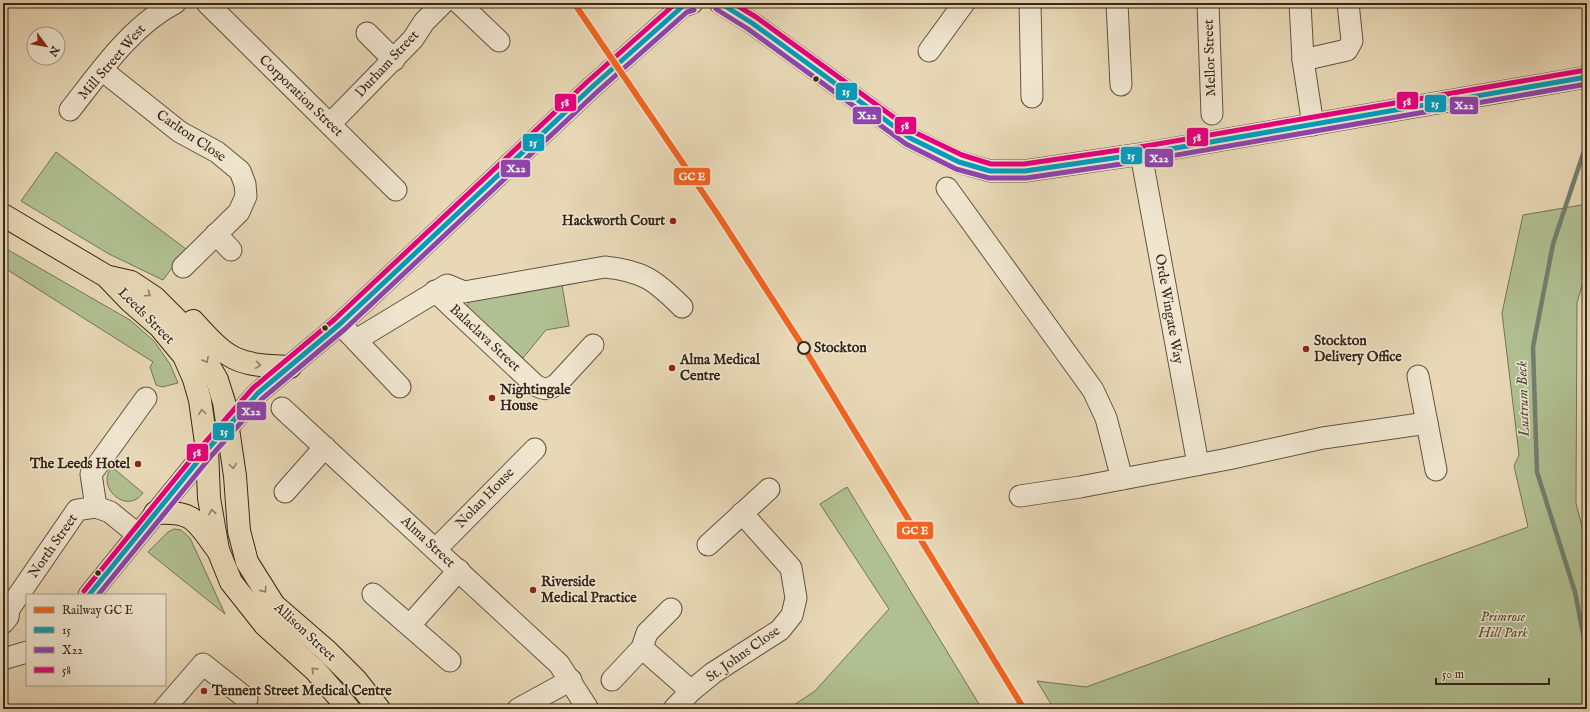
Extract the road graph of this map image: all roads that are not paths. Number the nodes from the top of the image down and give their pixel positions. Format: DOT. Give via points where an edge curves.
graph roads {
  1 [pos="173,3"];
  2 [pos="207,3"];
  3 [pos="443,3"];
  4 [pos="459,3"];
  5 [pos="692,3"];
  6 [pos="720,3"];
  7 [pos="964,3"];
  8 [pos="1030,3"];
  9 [pos="1117,3"];
  10 [pos="1208,3"];
  11 [pos="1300,3"];
  12 [pos="1348,3"];
  13 [pos="367,33"];
  14 [pos="498,41"];
  15 [pos="929,51"];
  16 [pos="394,60"];
  17 [pos="1303,60"];
  18 [pos="102,70"];
  19 [pos="1578,79"];
  20 [pos="1121,85"];
  21 [pos="1032,97"];
  22 [pos="70,110"];
  23 [pos="1212,114"];
  24 [pos="330,124"];
  25 [pos="1313,124"];
  26 [pos="1141,154"];
  27 [pos="947,188"];
  28 [pos="396,190"];
  29 [pos="3,215"];
  30 [pos="216,234"];
  31 [pos="231,250"];
  32 [pos="183,267"];
  33 [pos="106,276"];
  34 [pos="435,291"];
  35 [pos="165,307"];
  36 [pos="682,307"];
  37 [pos="340,324"];
  38 [pos="356,340"];
  39 [pos="593,345"];
  40 [pos="290,367"];
  41 [pos="1418,376"];
  42 [pos="400,387"];
  43 [pos="146,398"];
  44 [pos="282,408"];
  45 [pos="1427,423"];
  46 [pos="228,428"];
  47 [pos="325,446"];
  48 [pos="535,449"];
  49 [pos="207,450"];
  50 [pos="1198,464"];
  51 [pos="1436,470"];
  52 [pos="1122,479"];
  53 [pos="770,489"];
  54 [pos="285,492"];
  55 [pos="1020,496"];
  56 [pos="96,507"];
  57 [pos="155,513"];
  58 [pos="742,514"];
  59 [pos="138,534"];
  60 [pos="708,545"];
  61 [pos="436,549"];
  62 [pos="218,550"];
  63 [pos="459,570"];
  64 [pos="90,594"];
  65 [pos="373,594"];
  66 [pos="671,609"];
  67 [pos="3,623"];
  68 [pos="410,625"];
  69 [pos="642,648"];
  70 [pos="26,652"];
  71 [pos="3,659"];
  72 [pos="450,661"];
  73 [pos="571,680"];
  74 [pos="612,680"];
  75 [pos="691,691"];
  76 [pos="247,699"];
  77 [pos="164,709"];
  78 [pos="349,709"];
  79 [pos="380,709"];
  80 [pos="518,709"];
  81 [pos="588,709"];
  82 [pos="674,709"];
  1 -- 18 [label="street, Mill Street West" via="154,14"];
  2 -- 24 [label="street, Corporation Street"];
  3 -- 16 [label="street, Durham Street" via="424,22"];
  4 -- 14 [label="street"];
  5 -- 37 [label="street" via="683,6 592,87"];
  6 -- 26 [label="street" via="910,138 959,162 990,171 1025,171"];
  7 -- 15 [label="street"];
  8 -- 21 [label="street"];
  9 -- 20 [label="street"];
  10 -- 23 [label="street, Mellor Street"];
  11 -- 17 [label="street"];
  12 -- 17 [label="street" via="1351,46 1347,50"];
  13 -- 16 [label="street"];
  16 -- 24 [label="street, Durham Street"];
  17 -- 25 [label="street"];
  18 -- 22 [label="street, Mill Street West"];
  18 -- 30 [label="street, Carlton Close" via="180,132 217,152 240,171 246,196 239,212"];
  19 -- 25 [label="street"];
  24 -- 28 [label="street, Corporation Street"];
  25 -- 26 [label="street"];
  26 -- 50 [label="street, Orde Wingate Way"];
  27 -- 52 [label="street" via="1093,390 1106,418"];
  29 -- 33 [label="main road, Leeds Street"];
  30 -- 31 [label="street"];
  30 -- 32 [label="street, Carlton Close"];
  33 -- 35 [label="main road, Leeds Street, one-way" via="131,282"];
  49 -- 33 [label="main road, Leeds Street, one-way" via="200,400 184,356 160,327"];
  34 -- 36 [label="street" via="447,285 464,292 605,267 622,268 650,278 662,297"];
  34 -- 38 [label="street"];
  34 -- 39 [label="street, Balaclava Street" via="535,386 546,390 552,388"];
  35 -- 40 [label="main road, one-way" via="193,321 229,357 245,363"];
  35 -- 46 [label="main road, Leeds Street, one-way" via="194,342 217,380"];
  37 -- 38 [label="street"];
  37 -- 40 [label="street"];
  38 -- 42 [label="street"];
  40 -- 46 [label="street" via="258,393"];
  41 -- 45 [label="street"];
  43 -- 56 [label="street, North Street" via="91,474"];
  44 -- 47 [label="street, Alma Street"];
  45 -- 50 [label="street" via="1322,438"];
  45 -- 51 [label="street"];
  46 -- 49 [label="street"];
  46 -- 79 [label="main road, Allison Street, one-way" via="239,531 247,562 274,605 327,651"];
  47 -- 54 [label="street"];
  47 -- 61 [label="street, Alma Street"];
  48 -- 61 [label="street, Nolan House"];
  49 -- 57 [label="street"];
  62 -- 49 [label="main road, Allison Street, one-way" via="209,498"];
  50 -- 52 [label="street"];
  52 -- 55 [label="street"];
  53 -- 58 [label="street"];
  56 -- 59 [label="street" via="110,512"];
  56 -- 67 [label="street, North Street" via="77,510 8,609 8,617"];
  57 -- 59 [label="street"];
  57 -- 62 [label="main road" via="176,512 187,516 202,528"];
  58 -- 60 [label="street"];
  58 -- 75 [label="street, St. Johns Close" via="790,568 796,598 792,615 780,630 713,673"];
  59 -- 64 [label="street"];
  61 -- 63 [label="street, Alma Street"];
  78 -- 62 [label="main road, Allison Street, one-way" via="315,670 265,625 249,606 231,582"];
  63 -- 68 [label="street"];
  63 -- 73 [label="street, Alma Street" via="559,664"];
  65 -- 68 [label="street"];
  66 -- 69 [label="street" via="647,633"];
  68 -- 72 [label="street"];
  69 -- 74 [label="street"];
  69 -- 75 [label="street"];
  70 -- 71 [label="street"];
  73 -- 80 [label="street"];
  73 -- 81 [label="street, Alma Street"];
  75 -- 82 [label="street, St. Johns Close"];
  76 -- 77 [label="street" via="203,664"];
}
